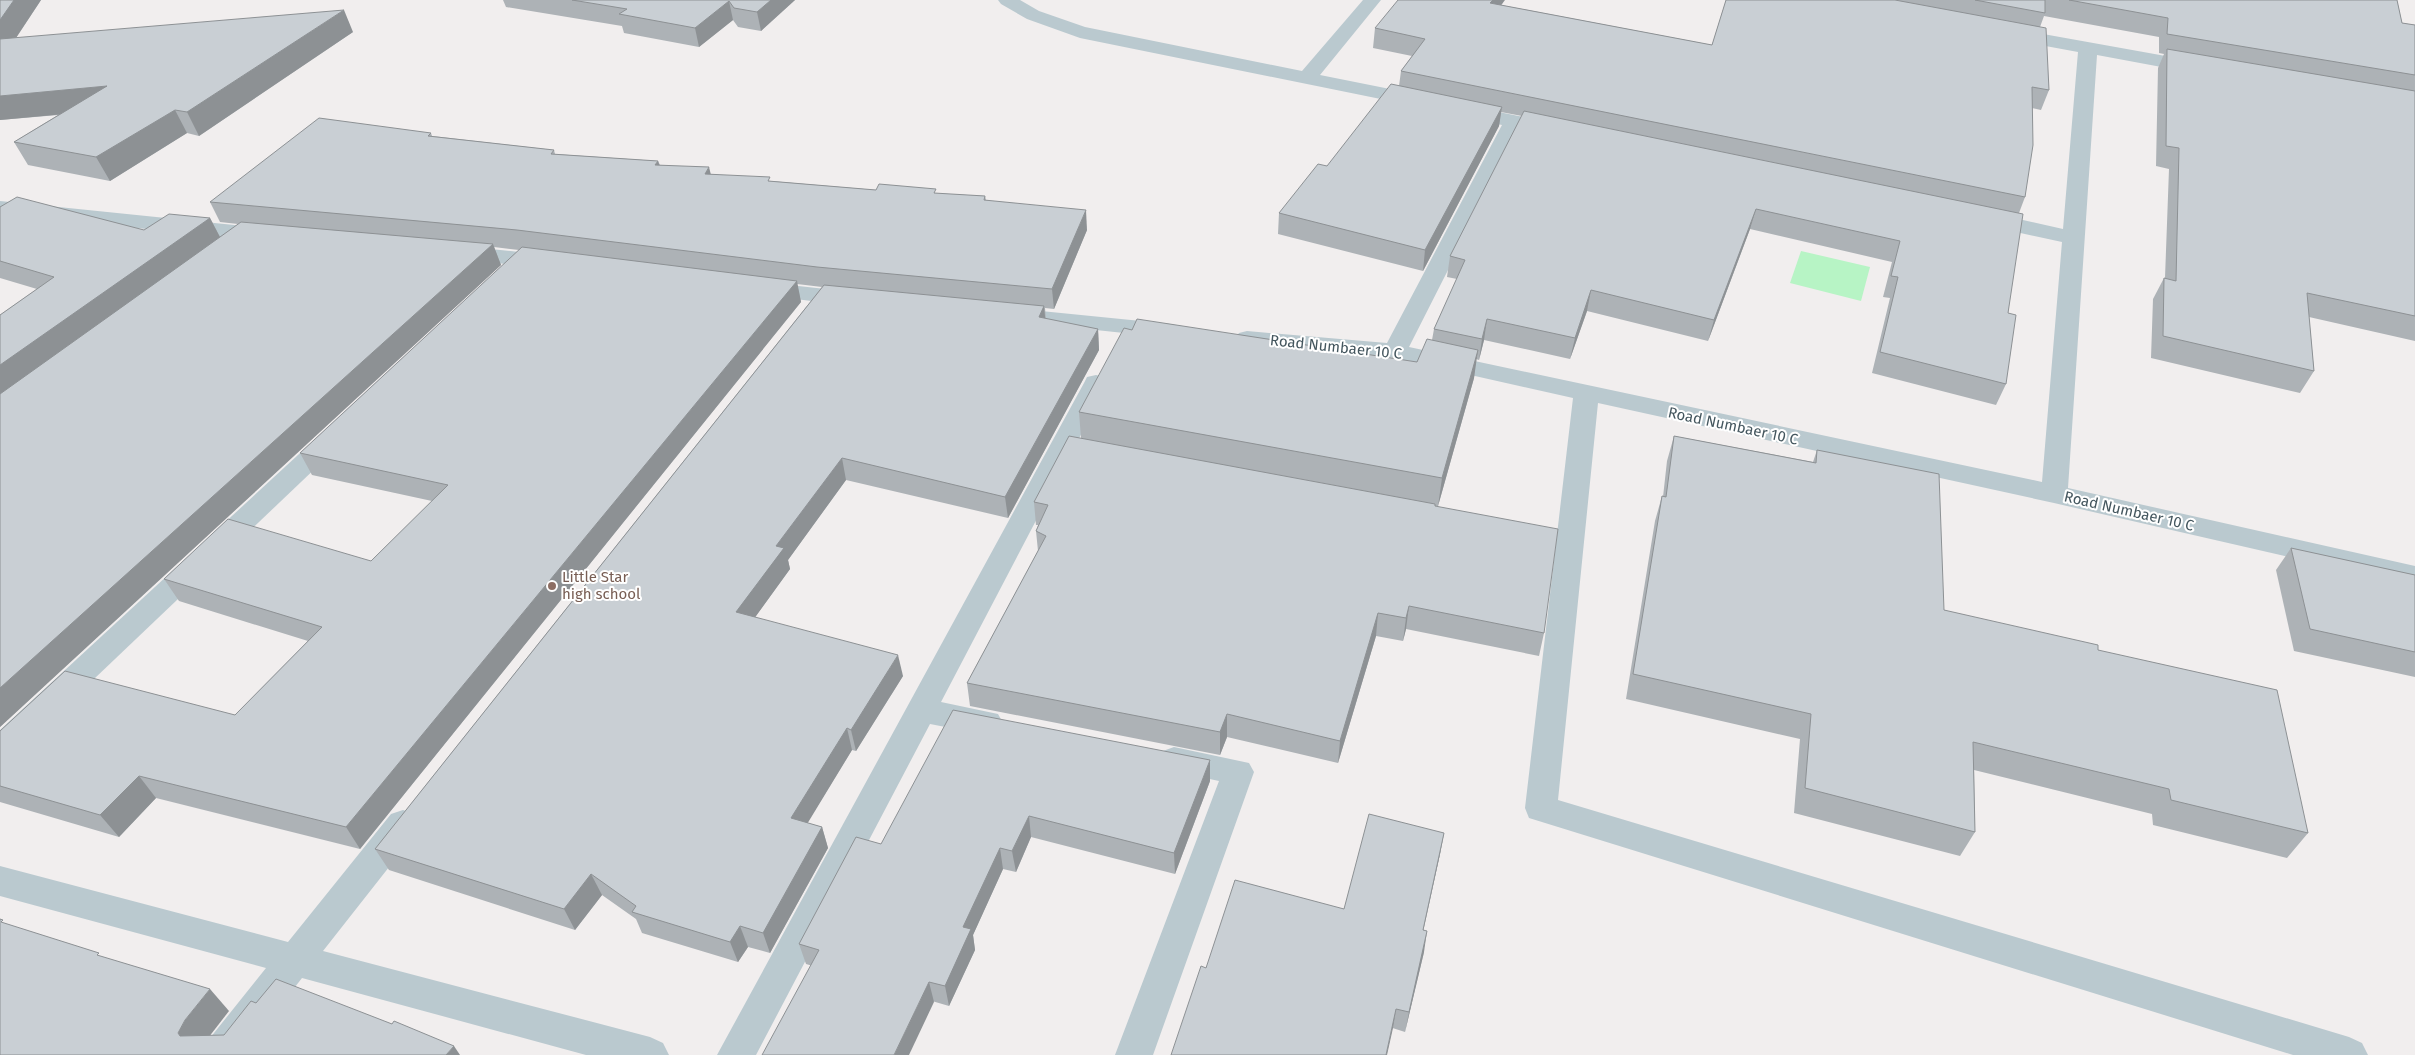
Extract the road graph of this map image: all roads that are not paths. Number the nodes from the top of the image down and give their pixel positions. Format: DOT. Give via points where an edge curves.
graph roads {
  1 [pos="1007,0"];
  2 [pos="1372,0"];
  3 [pos="1990,31"];
  4 [pos="2088,49"];
  5 [pos="2213,70"];
  6 [pos="1307,78"];
  7 [pos="1514,121"];
  8 [pos="1573,133"];
  9 [pos="0,207"];
  10 [pos="1965,214"];
  11 [pos="246,234"];
  12 [pos="286,237"];
  13 [pos="2072,237"];
  14 [pos="222,251"];
  15 [pos="435,251"];
  16 [pos="524,259"];
  17 [pos="574,265"];
  18 [pos="502,280"];
  19 [pos="742,286"];
  20 [pos="821,296"];
  21 [pos="880,302"];
  22 [pos="988,313"];
  23 [pos="802,319"];
  24 [pos="1196,333"];
  25 [pos="1226,336"];
  26 [pos="1116,347"];
  27 [pos="1395,351"];
  28 [pos="1586,394"];
  29 [pos="349,422"];
  30 [pos="2054,494"];
  31 [pos="2415,576"];
  32 [pos="921,710"];
  33 [pos="1017,728"];
  34 [pos="0,749"];
  35 [pos="1151,755"];
  36 [pos="419,805"];
  37 [pos="0,881"];
  38 [pos="295,961"];
  39 [pos="219,1055"];
  40 [pos="650,1055"];
  41 [pos="736,1055"];
  42 [pos="1134,1055"];
  43 [pos="2349,1055"];
  1 -- 6 [label="street" via="1033,15 1080,32"];
  2 -- 6 [label="street"];
  3 -- 4 [label="street"];
  4 -- 5 [label="street"];
  4 -- 13 [label="street"];
  6 -- 7 [label="street"];
  7 -- 8 [label="street"];
  7 -- 27 [label="street"];
  9 -- 11 [label="street"];
  10 -- 13 [label="street"];
  11 -- 12 [label="street"];
  11 -- 14 [label="street"];
  13 -- 30 [label="street"];
  15 -- 16 [label="street"];
  16 -- 17 [label="street"];
  16 -- 18 [label="street"];
  19 -- 20 [label="street"];
  20 -- 21 [label="street"];
  20 -- 23 [label="street"];
  22 -- 26 [label="street"];
  24 -- 26 [label="street"];
  25 -- 27 [label="street, Road Numbaer 10 C"];
  26 -- 32 [label="street" via="1077,449"];
  27 -- 28 [label="street, Road Numbaer 10 C"];
  28 -- 30 [label="street, Road Numbaer 10 C"];
  28 -- 43 [label="street" via="1541,808"];
  29 -- 34 [label="street"];
  30 -- 31 [label="street, Road Numbaer 10 C"];
  32 -- 33 [label="street"];
  32 -- 41 [label="street"];
  35 -- 42 [label="street" via="1238,772"];
  36 -- 38 [label="street"];
  37 -- 38 [label="street"];
  38 -- 39 [label="street"];
  38 -- 40 [label="street"];
}
